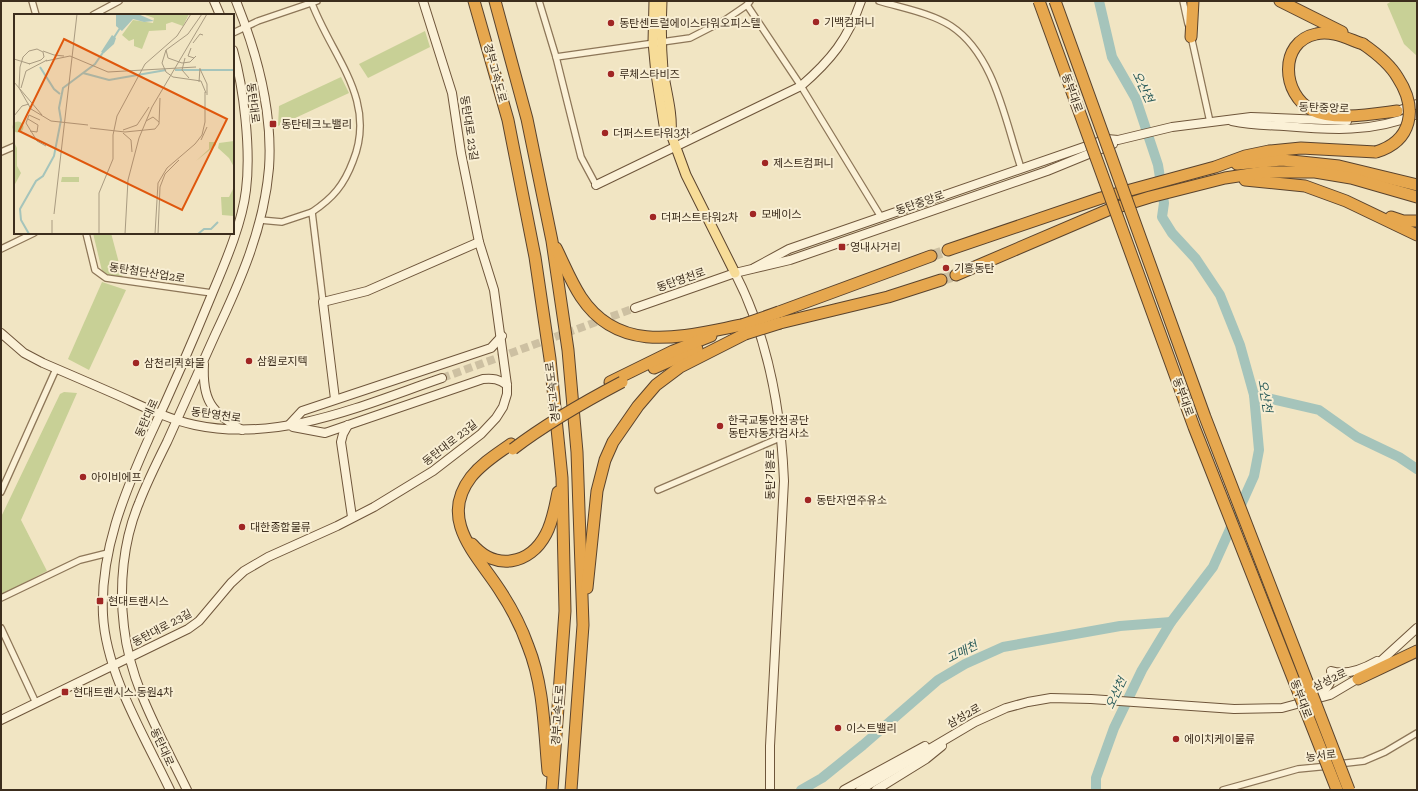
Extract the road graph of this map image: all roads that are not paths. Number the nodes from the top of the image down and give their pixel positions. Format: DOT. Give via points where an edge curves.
graph roads {
  1 [pos="32,1"];
  2 [pos="119,1"];
  3 [pos="214,1"];
  4 [pos="236,1"];
  5 [pos="423,1"];
  6 [pos="474,1"];
  7 [pos="495,1"];
  8 [pos="539,1"];
  9 [pos="654,1"];
  10 [pos="662,1"];
  11 [pos="861,1"];
  12 [pos="879,1"];
  13 [pos="1039,1"];
  14 [pos="1055,1"];
  15 [pos="1183,1"];
  16 [pos="1193,1"];
  17 [pos="1280,1"];
  18 [pos="314,2"];
  19 [pos="749,3"];
  20 [pos="36,14"];
  21 [pos="95,14"];
  22 [pos="220,14"];
  23 [pos="246,26"];
  24 [pos="234,32"];
  25 [pos="1191,37"];
  26 [pos="657,42"];
  27 [pos="1363,44"];
  28 [pos="234,56"];
  29 [pos="556,57"];
  30 [pos="801,86"];
  31 [pos="1417,104"];
  32 [pos="1397,110"];
  33 [pos="1417,114"];
  34 [pos="1227,120"];
  35 [pos="1210,122"];
  36 [pos="1109,142"];
  37 [pos="14,146"];
  38 [pos="676,148"];
  39 [pos="1,152"];
  40 [pos="1214,167"];
  41 [pos="1021,168"];
  42 [pos="1203,183"];
  43 [pos="596,185"];
  44 [pos="1417,186"];
  45 [pos="1417,197"];
  46 [pos="1365,209"];
  47 [pos="312,212"];
  48 [pos="881,217"];
  49 [pos="260,220"];
  50 [pos="1417,221"];
  51 [pos="234,233"];
  52 [pos="32,234"];
  53 [pos="86,234"];
  54 [pos="234,234"];
  55 [pos="1417,235"];
  56 [pos="552,240"];
  57 [pos="479,242"];
  58 [pos="1,249"];
  59 [pos="948,250"];
  60 [pos="931,256"];
  61 [pos="754,268"];
  62 [pos="734,273"];
  63 [pos="956,274"];
  64 [pos="941,280"];
  65 [pos="212,293"];
  66 [pos="323,302"];
  67 [pos="635,308"];
  68 [pos="779,317"];
  69 [pos="743,329"];
  70 [pos="1,334"];
  71 [pos="502,336"];
  72 [pos="204,359"];
  73 [pos="56,369"];
  74 [pos="442,378"];
  75 [pos="507,385"];
  76 [pos="335,399"];
  77 [pos="160,414"];
  78 [pos="177,419"];
  79 [pos="348,425"];
  80 [pos="289,426"];
  81 [pos="242,430"];
  82 [pos="325,433"];
  83 [pos="782,437"];
  84 [pos="341,442"];
  85 [pos="512,447"];
  86 [pos="562,478"];
  87 [pos="658,490"];
  88 [pos="1,492"];
  89 [pos="352,517"];
  90 [pos="108,553"];
  91 [pos="1,598"];
  92 [pos="1417,621"];
  93 [pos="583,624"];
  94 [pos="1,628"];
  95 [pos="1417,628"];
  96 [pos="1417,651"];
  97 [pos="1389,654"];
  98 [pos="130,657"];
  99 [pos="112,666"];
  100 [pos="1358,679"];
  101 [pos="1311,701"];
  102 [pos="36,703"];
  103 [pos="1,720"];
  104 [pos="975,722"];
  105 [pos="1417,733"];
  106 [pos="170,790"];
  107 [pos="187,790"];
  108 [pos="551,790"];
  109 [pos="571,790"];
  110 [pos="770,790"];
  111 [pos="844,790"];
  112 [pos="860,790"];
  113 [pos="876,790"];
  114 [pos="1223,790"];
  115 [pos="1336,790"];
  116 [pos="1349,790"];
  1 -- 20 [label="street"];
  2 -- 21 [label="street"];
  3 -- 22 [label="street"];
  4 -- 23 [label="street, 동탄대로"];
  5 -- 57 [label="street, 동탄대로 23길" via="452,93"];
  6 -- 86 [label="highway, 경부고속도로" via="508,120 535,257 550,359"];
  7 -- 56 [label="highway, 경부고속도로" via="527,119"];
  8 -- 29 [label="street"];
  9 -- 26 [label="main road, 동탄기흥로"];
  10 -- 26 [label="main road, 동탄기흥로"];
  11 -- 30 [label="street" via="854,22 841,45 823,67"];
  12 -- 41 [label="street" via="938,20 951,26 968,40 986,64"];
  13 -- 115 [label="highway, 동부대로, bridge" via="1194,427"];
  14 -- 116 [label="highway, 동부대로, bridge" via="1204,417"];
  15 -- 25 [label="street"];
  16 -- 25 [label="highway"];
  17 -- 27 [label="highway"];
  18 -- 23 [label="street"];
  18 -- 47 [label="street" via="356,93 361,130 358,148 341,184 329,200"];
  19 -- 26 [label="street" via="705,32 690,38"];
  19 -- 30 [label="street"];
  23 -- 24 [label="street"];
  23 -- 49 [label="street, 동탄대로" via="263,86 269,141 267,180"];
  25 -- 35 [label="street"];
  26 -- 29 [label="street"];
  26 -- 38 [label="main road, 동탄기흥로" via="672,122 671,134"];
  27 -- 32 [label="highway" via="1335,34 1316,34 1307,37 1295,47 1288,61 1287,70 1291,87 1302,103 1327,115 1361,115"];
  27 -- 40 [label="highway, bridge" via="1385,62 1398,78 1406,96 1409,121 1398,142 1376,152 1301,148 1251,155"];
  28 -- 51 [label="street, 동탄대로" via="244,116 248,170 246,193"];
  29 -- 43 [label="street" via="581,157"];
  30 -- 38 [label="street"];
  30 -- 48 [label="street"];
  31 -- 32 [label="street, 동탄중앙로"];
  32 -- 34 [label="street, 동탄중앙로" via="1384,116 1359,120 1251,116"];
  33 -- 34 [label="street, 동탄중앙로" via="1381,126 1337,130 1250,126"];
  34 -- 35 [label="street, 동탄중앙로"];
  35 -- 36 [label="street, 동탄중앙로"];
  36 -- 41 [label="street"];
  36 -- 61 [label="street, 동탄중앙로" via="1047,171 790,260"];
  37 -- 39 [label="street"];
  38 -- 43 [label="street"];
  38 -- 62 [label="main road, 동탄기흥로" via="686,175"];
  40 -- 44 [label="highway" via="1282,160 1339,166"];
  40 -- 59 [label="highway, bridge" via="1101,198"];
  41 -- 48 [label="street"];
  42 -- 45 [label="highway" via="1264,172 1315,172 1351,178"];
  42 -- 46 [label="highway" via="1253,180 1305,186"];
  42 -- 63 [label="highway, bridge" via="1108,210"];
  46 -- 50 [label="highway" via="1403,220"];
  46 -- 55 [label="highway"];
  47 -- 49 [label="street" via="282,222"];
  47 -- 66 [label="street"];
  48 -- 61 [label="street" via="789,249"];
  49 -- 72 [label="street, 동탄대로" via="244,270"];
  52 -- 58 [label="street"];
  53 -- 65 [label="street, 동탄첨단산업2로" via="95,270 106,278"];
  54 -- 65 [label="street, 동탄대로" via="222,272"];
  56 -- 69 [label="highway" via="580,296 596,316 612,326 637,336 663,338"];
  56 -- 93 [label="highway, 경부고속도로" via="568,350 577,452"];
  57 -- 66 [label="street" via="367,291"];
  57 -- 71 [label="street, 동탄대로 23길" via="494,290"];
  60 -- 68 [label="highway"];
  61 -- 62 [label="street, 동탄중앙로"];
  62 -- 67 [label="street, 동탄영천로"];
  62 -- 83 [label="street, 동탄기흥로" via="745,294 764,348"];
  64 -- 68 [label="highway" via="888,297"];
  65 -- 77 [label="street, 동탄대로" via="189,352"];
  66 -- 76 [label="street"];
  68 -- 69 [label="highway, bridge"];
  69 -- 85 [label="highway, bridge" via="622,382 578,405"];
  69 -- 85 [label="highway" via="673,350 610,382 575,400"];
  69 -- 93 [label="highway" via="680,367 656,385 612,442 597,491"];
  70 -- 73 [label="street, 동탄영천로" via="24,353"];
  71 -- 75 [label="street, 동탄대로 23길"];
  71 -- 76 [label="street" via="491,348"];
  72 -- 78 [label="street, 동탄대로"];
  72 -- 81 [label="street" via="203,382 212,407"];
  73 -- 77 [label="street, 동탄영천로"];
  73 -- 88 [label="street"];
  74 -- 80 [label="street, 동탄영천로" via="319,419"];
  75 -- 79 [label="street" via="500,380 483,378"];
  75 -- 89 [label="street, 동탄대로 23길" via="507,394 496,418 466,448 402,490"];
  76 -- 80 [label="street" via="302,411"];
  77 -- 78 [label="street, 동탄영천로"];
  77 -- 90 [label="street, 동탄대로" via="125,492"];
  78 -- 81 [label="street, 동탄영천로" via="194,425"];
  78 -- 98 [label="street, 동탄대로" via="138,503 126,547 122,608"];
  79 -- 82 [label="street"];
  79 -- 84 [label="street"];
  80 -- 81 [label="street, 동탄영천로"];
  80 -- 82 [label="street"];
  82 -- 84 [label="street"];
  83 -- 87 [label="street"];
  83 -- 110 [label="street, 동탄기흥로" via="784,481"];
  84 -- 89 [label="street"];
  85 -- 86 [label="highway" via="478,481 470,492 466,504 466,532 479,552 502,562 515,561 536,549 546,534 552,518"];
  85 -- 108 [label="highway" via="482,466 471,478 460,502 460,528 465,541 503,595 537,671"];
  86 -- 108 [label="highway, 경부고속도로" via="565,620"];
  89 -- 98 [label="street, 동탄대로 23길" via="255,564 231,583 199,621"];
  90 -- 91 [label="street" via="80,560"];
  90 -- 99 [label="street, 동탄대로" via="103,615"];
  92 -- 97 [label="street"];
  93 -- 109 [label="highway, 경부고속도로"];
  94 -- 102 [label="street"];
  95 -- 97 [label="street, 삼성2로"];
  96 -- 100 [label="highway"];
  97 -- 100 [label="street, 삼성2로"];
  97 -- 101 [label="street" via="1350,672 1331,671 1328,686"];
  98 -- 99 [label="street, 동탄대로 23길"];
  98 -- 107 [label="street, 동탄대로" via="141,695"];
  99 -- 102 [label="street, 동탄대로 23길"];
  99 -- 106 [label="street, 동탄대로"];
  100 -- 101 [label="street, 삼성2로" via="1330,695"];
  101 -- 104 [label="street, 삼성2로" via="1282,708 1261,709 1051,698 1006,708"];
  102 -- 103 [label="street, 동탄대로 23길"];
  104 -- 111 [label="street" via="909,754"];
  104 -- 112 [label="street, 삼성2로"];
  104 -- 113 [label="street" via="926,759"];
  105 -- 114 [label="street, 농서로" via="1364,761 1298,769"];
}
